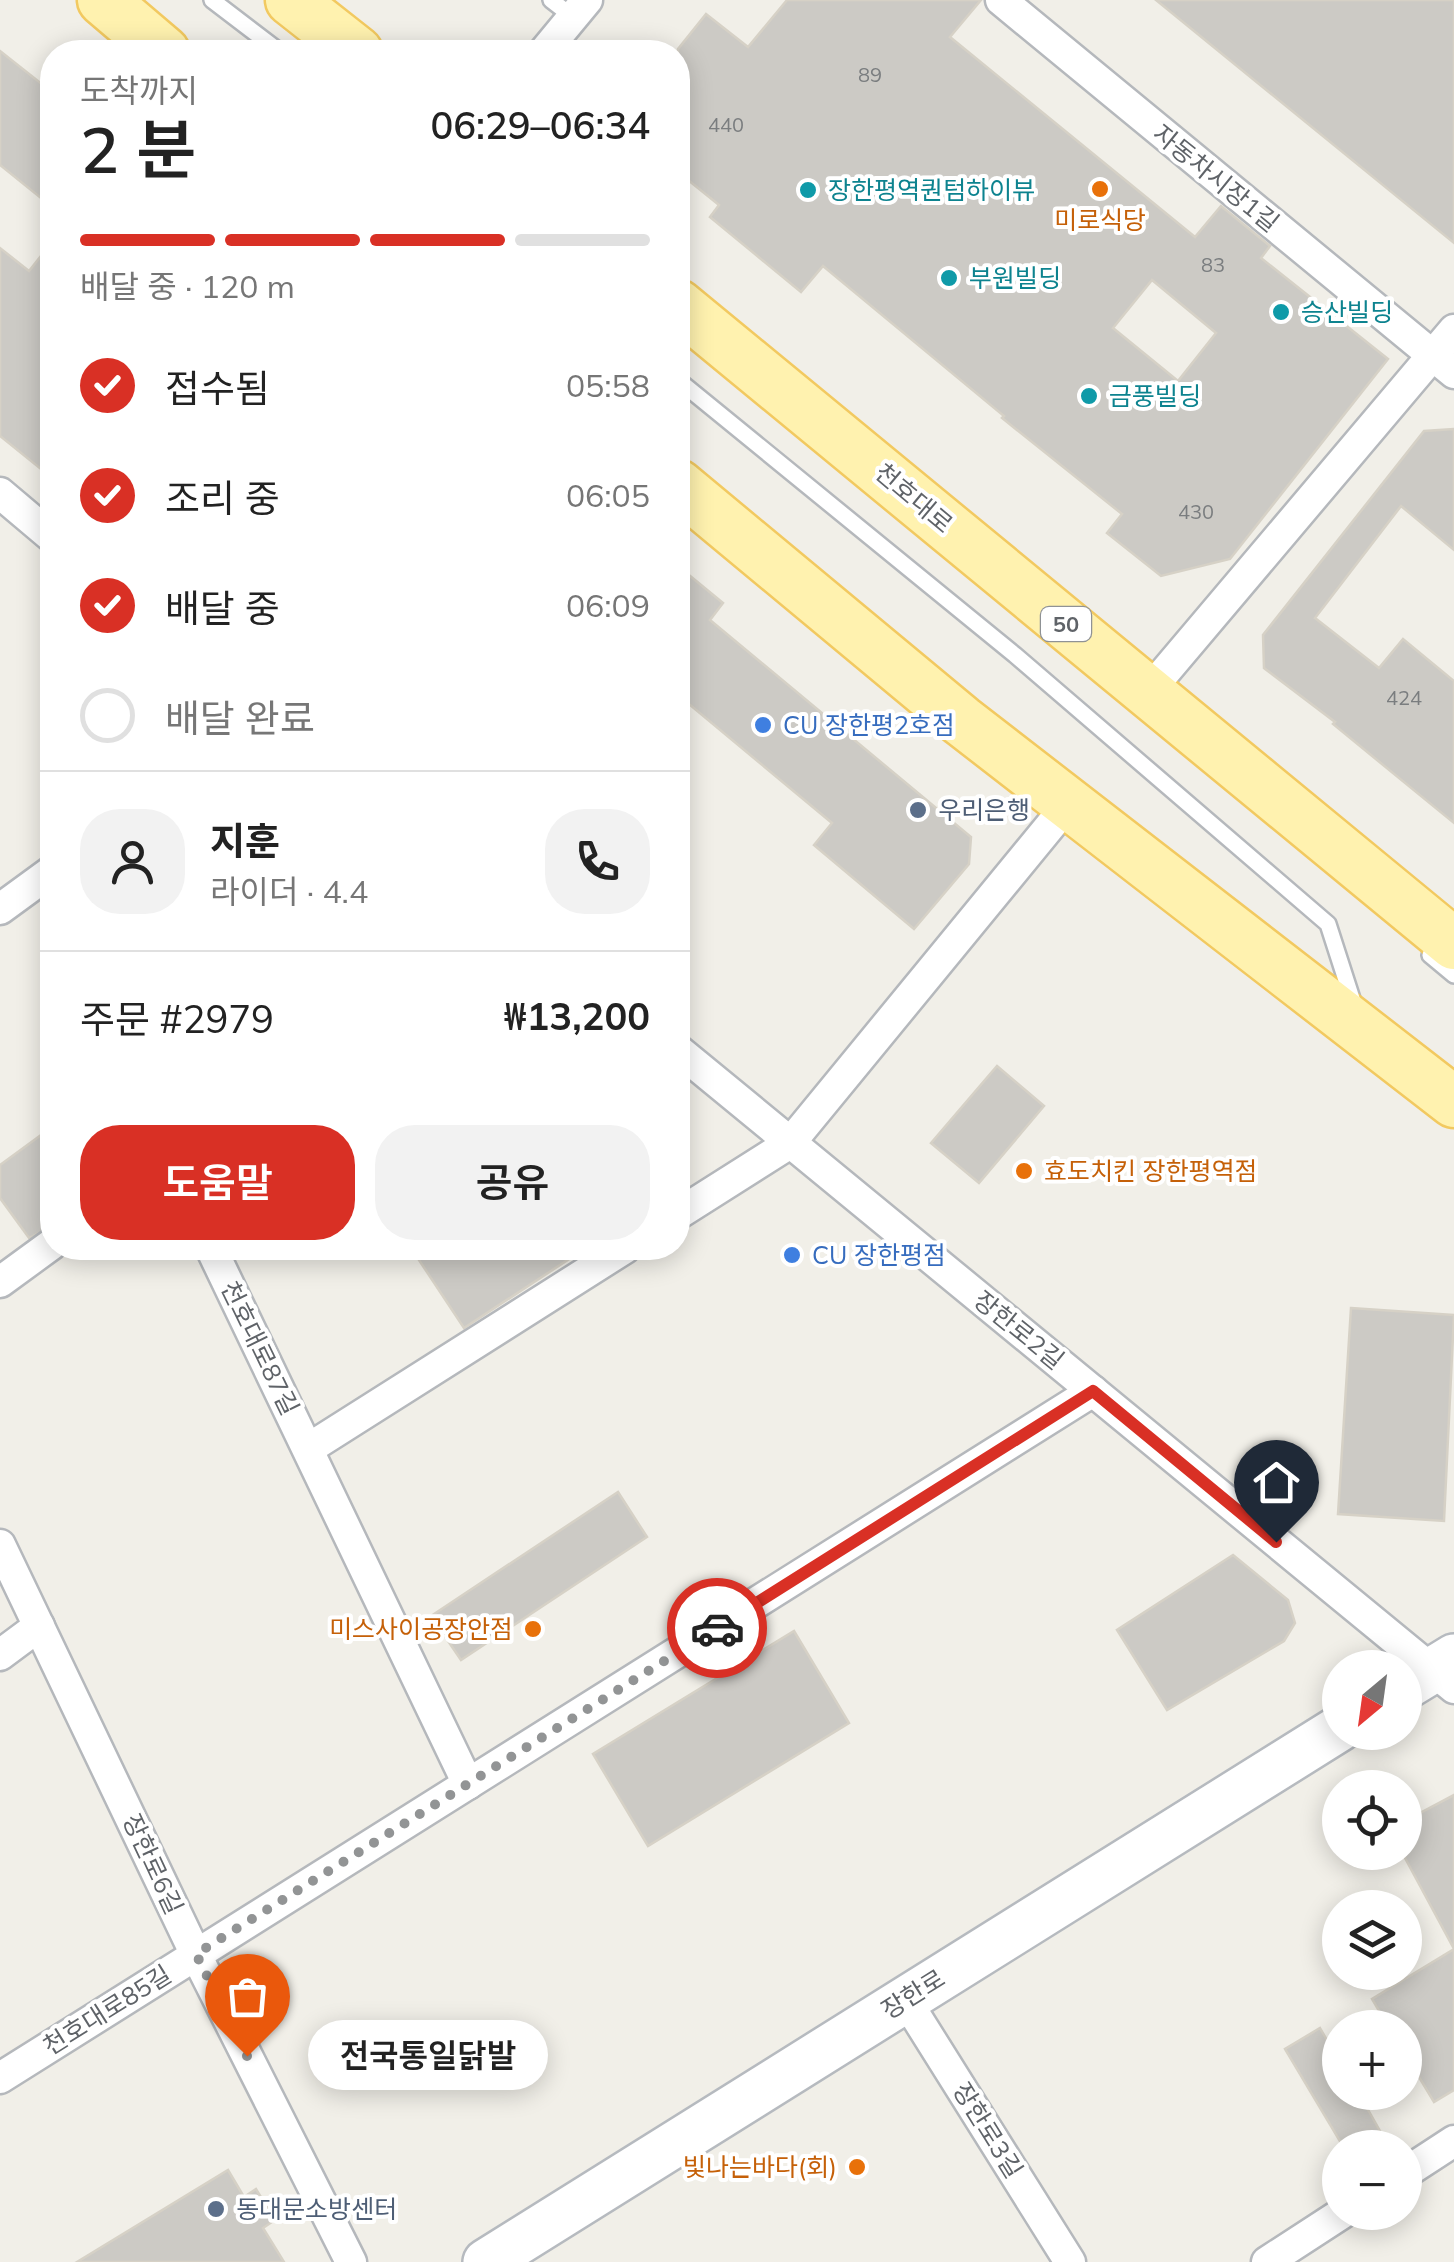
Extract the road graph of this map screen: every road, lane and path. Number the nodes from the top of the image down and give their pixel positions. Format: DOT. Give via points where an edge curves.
graph roads {
  1 [pos="103,0"];
  2 [pos="212,0"];
  3 [pos="1000,0"];
  4 [pos="571,6"];
  5 [pos="301,17"];
  6 [pos="150,40"];
  7 [pos="338,40"];
  8 [pos="551,40"];
  9 [pos="690,315"];
  10 [pos="1454,330"];
  11 [pos="1443,364"];
  12 [pos="766,375"];
  13 [pos="690,390"];
  14 [pos="788,420"];
  15 [pos="690,495"];
  16 [pos="8,511"];
  17 [pos="40,529"];
  18 [pos="1148,692"];
  19 [pos="1069,803"];
  20 [pos="40,881"];
  21 [pos="0,909"];
  22 [pos="1439,947"];
  23 [pos="1454,975"];
  24 [pos="1362,1030"];
  25 [pos="690,1060"];
  26 [pos="1454,1102"];
  27 [pos="790,1142"];
  28 [pos="690,1206"];
  29 [pos="40,1253"];
  30 [pos="217,1260"];
  31 [pos="606,1260"];
  32 [pos="0,1282"];
  33 [pos="1093,1391"];
  34 [pos="308,1449"];
  35 [pos="0,1544"];
  36 [pos="39,1626"];
  37 [pos="0,1655"];
  38 [pos="1436,1676"];
  39 [pos="1322,1739"];
  40 [pos="468,1784"];
  41 [pos="196,1954"];
  42 [pos="905,1998"];
  43 [pos="0,2078"];
  44 [pos="1454,2141"];
  45 [pos="1422,2162"];
  46 [pos="1322,2226"];
  47 [pos="351,2262"];
  48 [pos="486,2262"];
  49 [pos="1070,2262"];
  50 [pos="1267,2262"];
  1 -- 6 [label="main road"];
  2 -- 5 [label="lane"];
  3 -- 11 [label="street, 자동차시장1길"];
  4 -- 8 [label="street"];
  5 -- 7 [label="main road"];
  9 -- 12 [label="main road, 천호대로 / 50"];
  10 -- 11 [label="street"];
  11 -- 18 [label="street"];
  12 -- 14 [label="lane"];
  12 -- 18 [label="main road, 천호대로 / 50"];
  13 -- 24 [label="lane" via="1328,924"];
  15 -- 19 [label="main road"];
  16 -- 17 [label="street"];
  18 -- 22 [label="main road, 천호대로 / 50"];
  19 -- 24 [label="main road"];
  19 -- 27 [label="street"];
  20 -- 21 [label="street"];
  22 -- 23 [label="lane"];
  24 -- 26 [label="main road"];
  25 -- 27 [label="street, 장한로2길"];
  27 -- 28 [label="street"];
  27 -- 33 [label="street, 장한로2길"];
  29 -- 32 [label="street"];
  30 -- 34 [label="street, 천호대로87길"];
  31 -- 34 [label="street"];
  33 -- 38 [label="street, 장한로2길"];
  33 -- 40 [label="street, 천호대로85길"];
  34 -- 40 [label="street"];
  35 -- 36 [label="street, 장한로6길"];
  36 -- 37 [label="street"];
  36 -- 41 [label="street, 장한로6길"];
  39 -- 42 [label="street, 장한로"];
  40 -- 41 [label="street, 천호대로85길"];
  41 -- 43 [label="street, 천호대로85길"];
  41 -- 47 [label="street, 장한로6길"];
  42 -- 48 [label="street, 장한로"];
  42 -- 49 [label="street, 장한로3길"];
  44 -- 45 [label="street"];
  46 -- 50 [label="street"];
}
